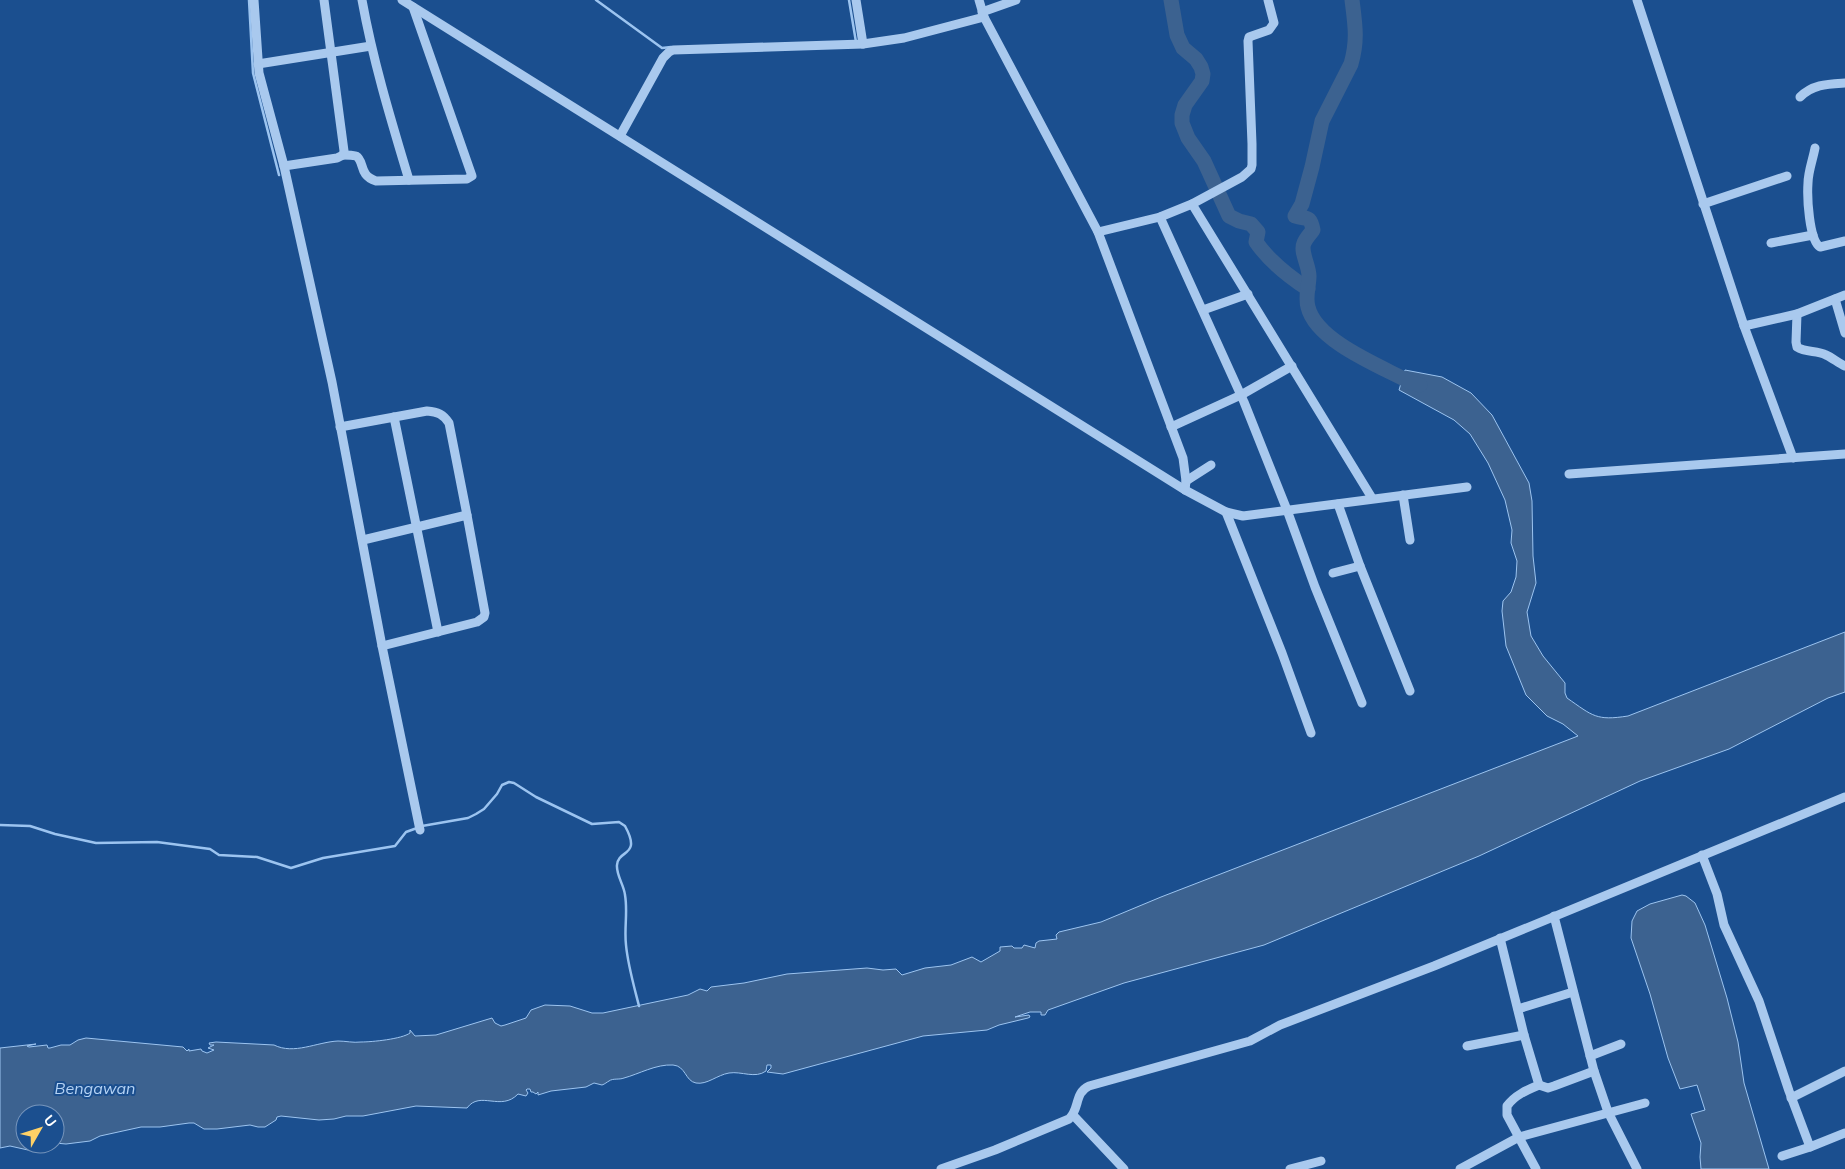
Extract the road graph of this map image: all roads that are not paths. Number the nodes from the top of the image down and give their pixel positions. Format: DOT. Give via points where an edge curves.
graph roads {
  1 [pos="254,0"];
  2 [pos="324,0"];
  3 [pos="362,0"];
  4 [pos="402,0"];
  5 [pos="856,0"];
  6 [pos="979,0"];
  7 [pos="1016,0"];
  8 [pos="1268,0"];
  9 [pos="1637,0"];
  10 [pos="413,7"];
  11 [pos="983,15"];
  12 [pos="863,41"];
  13 [pos="371,46"];
  14 [pos="330,52"];
  15 [pos="258,64"];
  16 [pos="1845,83"];
  17 [pos="1800,97"];
  18 [pos="620,136"];
  19 [pos="1815,148"];
  20 [pos="343,155"];
  21 [pos="284,166"];
  22 [pos="1787,176"];
  23 [pos="409,180"];
  24 [pos="1192,204"];
  25 [pos="1703,204"];
  26 [pos="1160,216"];
  27 [pos="1098,232"];
  28 [pos="1813,235"];
  29 [pos="1845,241"];
  30 [pos="1772,243"];
  31 [pos="1248,294"];
  32 [pos="1845,295"];
  33 [pos="1835,299"];
  34 [pos="1203,310"];
  35 [pos="1797,314"];
  36 [pos="1744,326"];
  37 [pos="1845,333"];
  38 [pos="1292,366"];
  39 [pos="1845,366"];
  40 [pos="1241,395"];
  41 [pos="394,417"];
  42 [pos="1171,427"];
  43 [pos="340,428"];
  44 [pos="1845,454"];
  45 [pos="1793,458"];
  46 [pos="1211,465"];
  47 [pos="1569,474"];
  48 [pos="1186,485"];
  49 [pos="1467,487"];
  50 [pos="1403,495"];
  51 [pos="1372,498"];
  52 [pos="1338,504"];
  53 [pos="1287,510"];
  54 [pos="1226,512"];
  55 [pos="466,515"];
  56 [pos="417,526"];
  57 [pos="363,540"];
  58 [pos="1410,540"];
  59 [pos="1360,566"];
  60 [pos="1333,573"];
  61 [pos="438,632"];
  62 [pos="382,646"];
  63 [pos="1410,691"];
  64 [pos="1362,703"];
  65 [pos="1311,732"];
  66 [pos="1845,797"];
  67 [pos="420,830"];
  68 [pos="1702,855"];
  69 [pos="1554,916"];
  70 [pos="1500,938"];
  71 [pos="1573,992"];
  72 [pos="1518,1009"];
  73 [pos="1524,1035"];
  74 [pos="1621,1044"];
  75 [pos="1467,1046"];
  76 [pos="1590,1056"];
  77 [pos="1594,1071"];
  78 [pos="1845,1071"];
  79 [pos="1539,1085"];
  80 [pos="1791,1098"];
  81 [pos="1645,1103"];
  82 [pos="1608,1112"];
  83 [pos="1073,1116"];
  84 [pos="1845,1133"];
  85 [pos="1519,1137"];
  86 [pos="1810,1147"];
  87 [pos="1782,1156"];
  88 [pos="1321,1161"];
  89 [pos="941,1169"];
  90 [pos="1124,1169"];
  91 [pos="1290,1169"];
  92 [pos="1460,1169"];
  93 [pos="1536,1169"];
  94 [pos="1637,1169"];
  1 -- 15 [label="street"];
  2 -- 14 [label="street"];
  3 -- 13 [label="street"];
  4 -- 10 [label="street"];
  5 -- 12 [label="street"];
  6 -- 11 [label="street"];
  7 -- 11 [label="street"];
  8 -- 24 [label="street" via="1274,23 1269,30 1249,37 1248,41 1252,165 1242,177"];
  9 -- 25 [label="street"];
  10 -- 18 [label="street"];
  10 -- 23 [label="street" via="472,174 467,179"];
  11 -- 12 [label="street" via="904,38"];
  11 -- 27 [label="street"];
  12 -- 18 [label="street" via="673,50 663,58"];
  13 -- 14 [label="street"];
  13 -- 23 [label="street"];
  14 -- 15 [label="street"];
  14 -- 20 [label="street"];
  15 -- 21 [label="street"];
  16 -- 17 [label="street" via="1824,84"];
  18 -- 48 [label="street"];
  19 -- 28 [label="street" via="1808,181"];
  20 -- 21 [label="street"];
  20 -- 23 [label="street" via="359,159 369,179"];
  21 -- 43 [label="street"];
  22 -- 25 [label="street"];
  24 -- 26 [label="street"];
  24 -- 31 [label="street"];
  25 -- 36 [label="street"];
  26 -- 27 [label="street"];
  26 -- 34 [label="street"];
  27 -- 42 [label="street"];
  28 -- 29 [label="street" via="1820,247"];
  28 -- 30 [label="street"];
  31 -- 34 [label="street"];
  31 -- 38 [label="street"];
  32 -- 33 [label="street"];
  33 -- 35 [label="street"];
  33 -- 37 [label="street"];
  34 -- 40 [label="street"];
  35 -- 36 [label="street"];
  35 -- 39 [label="street" via="1797,347 1826,355"];
  36 -- 45 [label="street"];
  38 -- 40 [label="street"];
  38 -- 51 [label="street"];
  40 -- 42 [label="street"];
  40 -- 53 [label="street"];
  41 -- 43 [label="street"];
  41 -- 55 [label="street" via="427,411 444,416 449,423"];
  41 -- 56 [label="street"];
  42 -- 48 [label="street" via="1182,458"];
  43 -- 57 [label="street"];
  44 -- 45 [label="street"];
  45 -- 47 [label="street"];
  46 -- 48 [label="street"];
  48 -- 54 [label="street"];
  49 -- 50 [label="street"];
  50 -- 51 [label="street"];
  50 -- 58 [label="street"];
  51 -- 52 [label="street"];
  52 -- 53 [label="street"];
  52 -- 59 [label="street"];
  53 -- 54 [label="street" via="1243,516"];
  53 -- 64 [label="street"];
  54 -- 65 [label="street"];
  55 -- 56 [label="street"];
  55 -- 61 [label="street" via="486,614 477,622"];
  56 -- 57 [label="street"];
  56 -- 61 [label="street"];
  57 -- 62 [label="street"];
  59 -- 60 [label="street"];
  59 -- 63 [label="street"];
  61 -- 62 [label="street"];
  62 -- 67 [label="street"];
  66 -- 68 [label="street"];
  68 -- 69 [label="street"];
  68 -- 80 [label="street" via="1717,894 1724,925 1759,1001"];
  69 -- 70 [label="street"];
  69 -- 71 [label="street"];
  70 -- 72 [label="street"];
  70 -- 83 [label="street" via="1280,1025 1250,1041 1089,1086 1080,1093"];
  71 -- 72 [label="street"];
  71 -- 76 [label="street"];
  72 -- 73 [label="street"];
  73 -- 75 [label="street"];
  73 -- 79 [label="street"];
  74 -- 76 [label="street"];
  76 -- 77 [label="street"];
  77 -- 79 [label="street" via="1548,1088"];
  77 -- 82 [label="street"];
  78 -- 80 [label="street"];
  79 -- 85 [label="street" via="1517,1095 1506,1106 1507,1115"];
  80 -- 86 [label="street"];
  81 -- 82 [label="street"];
  82 -- 85 [label="street"];
  82 -- 94 [label="street"];
  83 -- 89 [label="street"];
  83 -- 90 [label="street"];
  84 -- 86 [label="street"];
  85 -- 92 [label="street"];
  85 -- 93 [label="street"];
  86 -- 87 [label="street"];
  88 -- 91 [label="street"];
}
